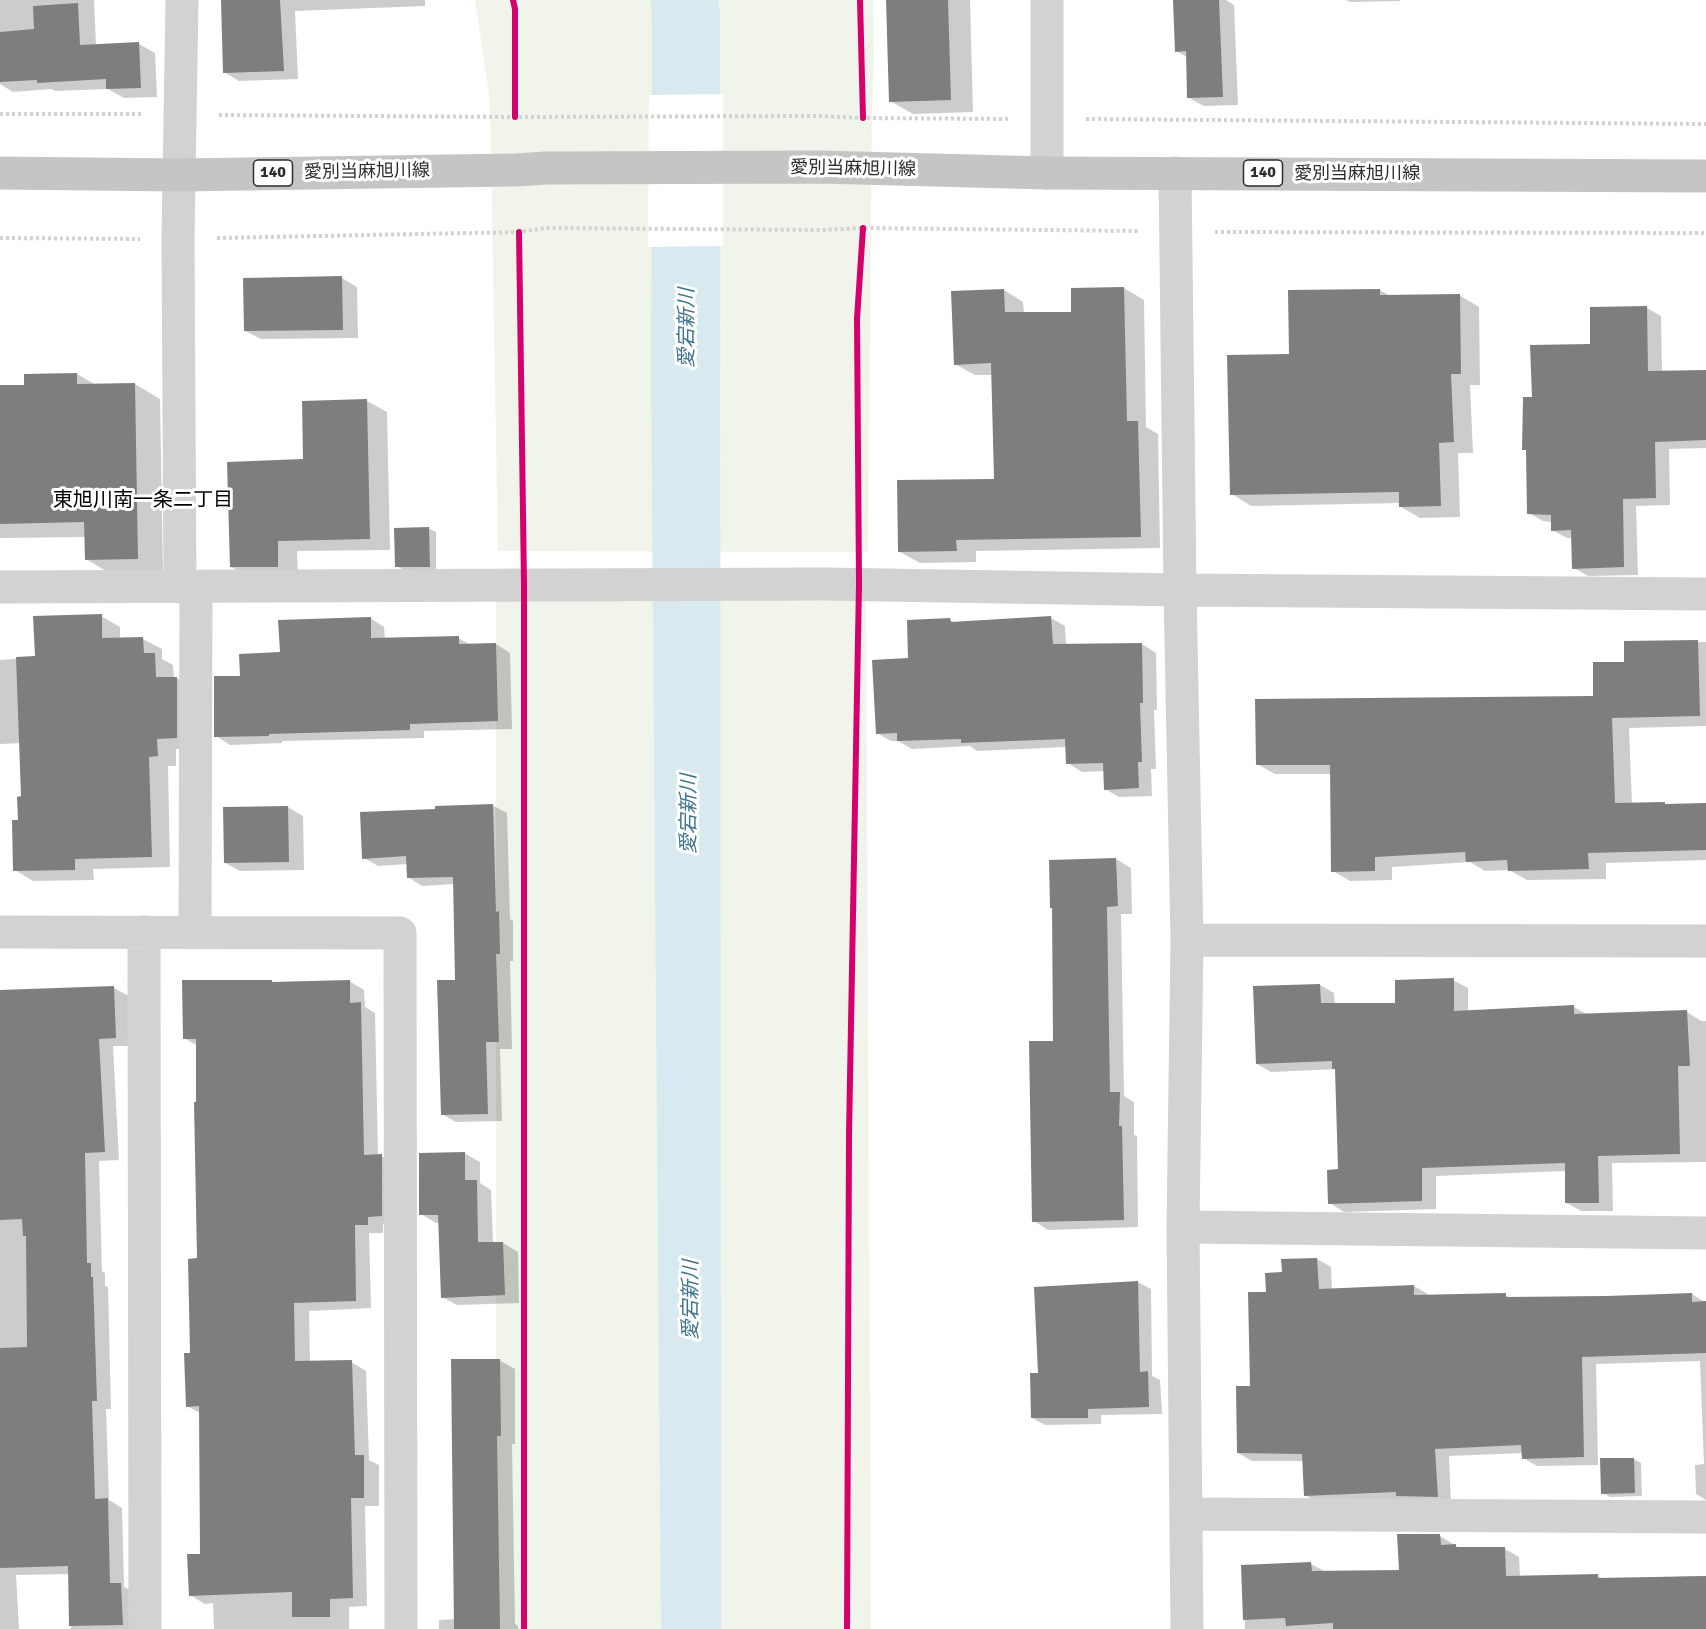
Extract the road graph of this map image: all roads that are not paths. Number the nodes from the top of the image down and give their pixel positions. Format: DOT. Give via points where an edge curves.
graph roads {
  1 [pos="182,0"];
  2 [pos="1047,0"];
  3 [pos="0,173"];
  4 [pos="1047,173"];
  5 [pos="1175,173"];
  6 [pos="179,175"];
  7 [pos="1706,176"];
  8 [pos="0,587"];
  9 [pos="188,587"];
  10 [pos="1180,590"];
  11 [pos="1706,594"];
  12 [pos="0,932"];
  13 [pos="144,932"];
  14 [pos="195,932"];
  15 [pos="1187,940"];
  16 [pos="1706,941"];
  17 [pos="1183,1227"];
  18 [pos="1706,1233"];
  19 [pos="1186,1514"];
  20 [pos="1706,1517"];
  21 [pos="144,1629"];
  22 [pos="401,1629"];
  23 [pos="1187,1629"];
  1 -- 6 [label="street"];
  2 -- 4 [label="street"];
  3 -- 6 [label="main road, 愛別当麻旭川線 / 140"];
  4 -- 5 [label="main road, 愛別当麻旭川線 / 140"];
  4 -- 6 [label="main road, 愛別当麻旭川線 / 140" via="820,167"];
  5 -- 7 [label="main road, 愛別当麻旭川線 / 140"];
  5 -- 10 [label="street"];
  6 -- 9 [label="street"];
  8 -- 9 [label="street"];
  9 -- 10 [label="street" via="826,584"];
  9 -- 14 [label="street"];
  10 -- 11 [label="street"];
  10 -- 15 [label="street"];
  12 -- 13 [label="street"];
  13 -- 14 [label="street"];
  13 -- 21 [label="street"];
  14 -- 22 [label="street" via="400,933"];
  15 -- 16 [label="street"];
  15 -- 17 [label="street"];
  17 -- 18 [label="street"];
  17 -- 19 [label="street"];
  19 -- 20 [label="street"];
  19 -- 23 [label="street"];
}
